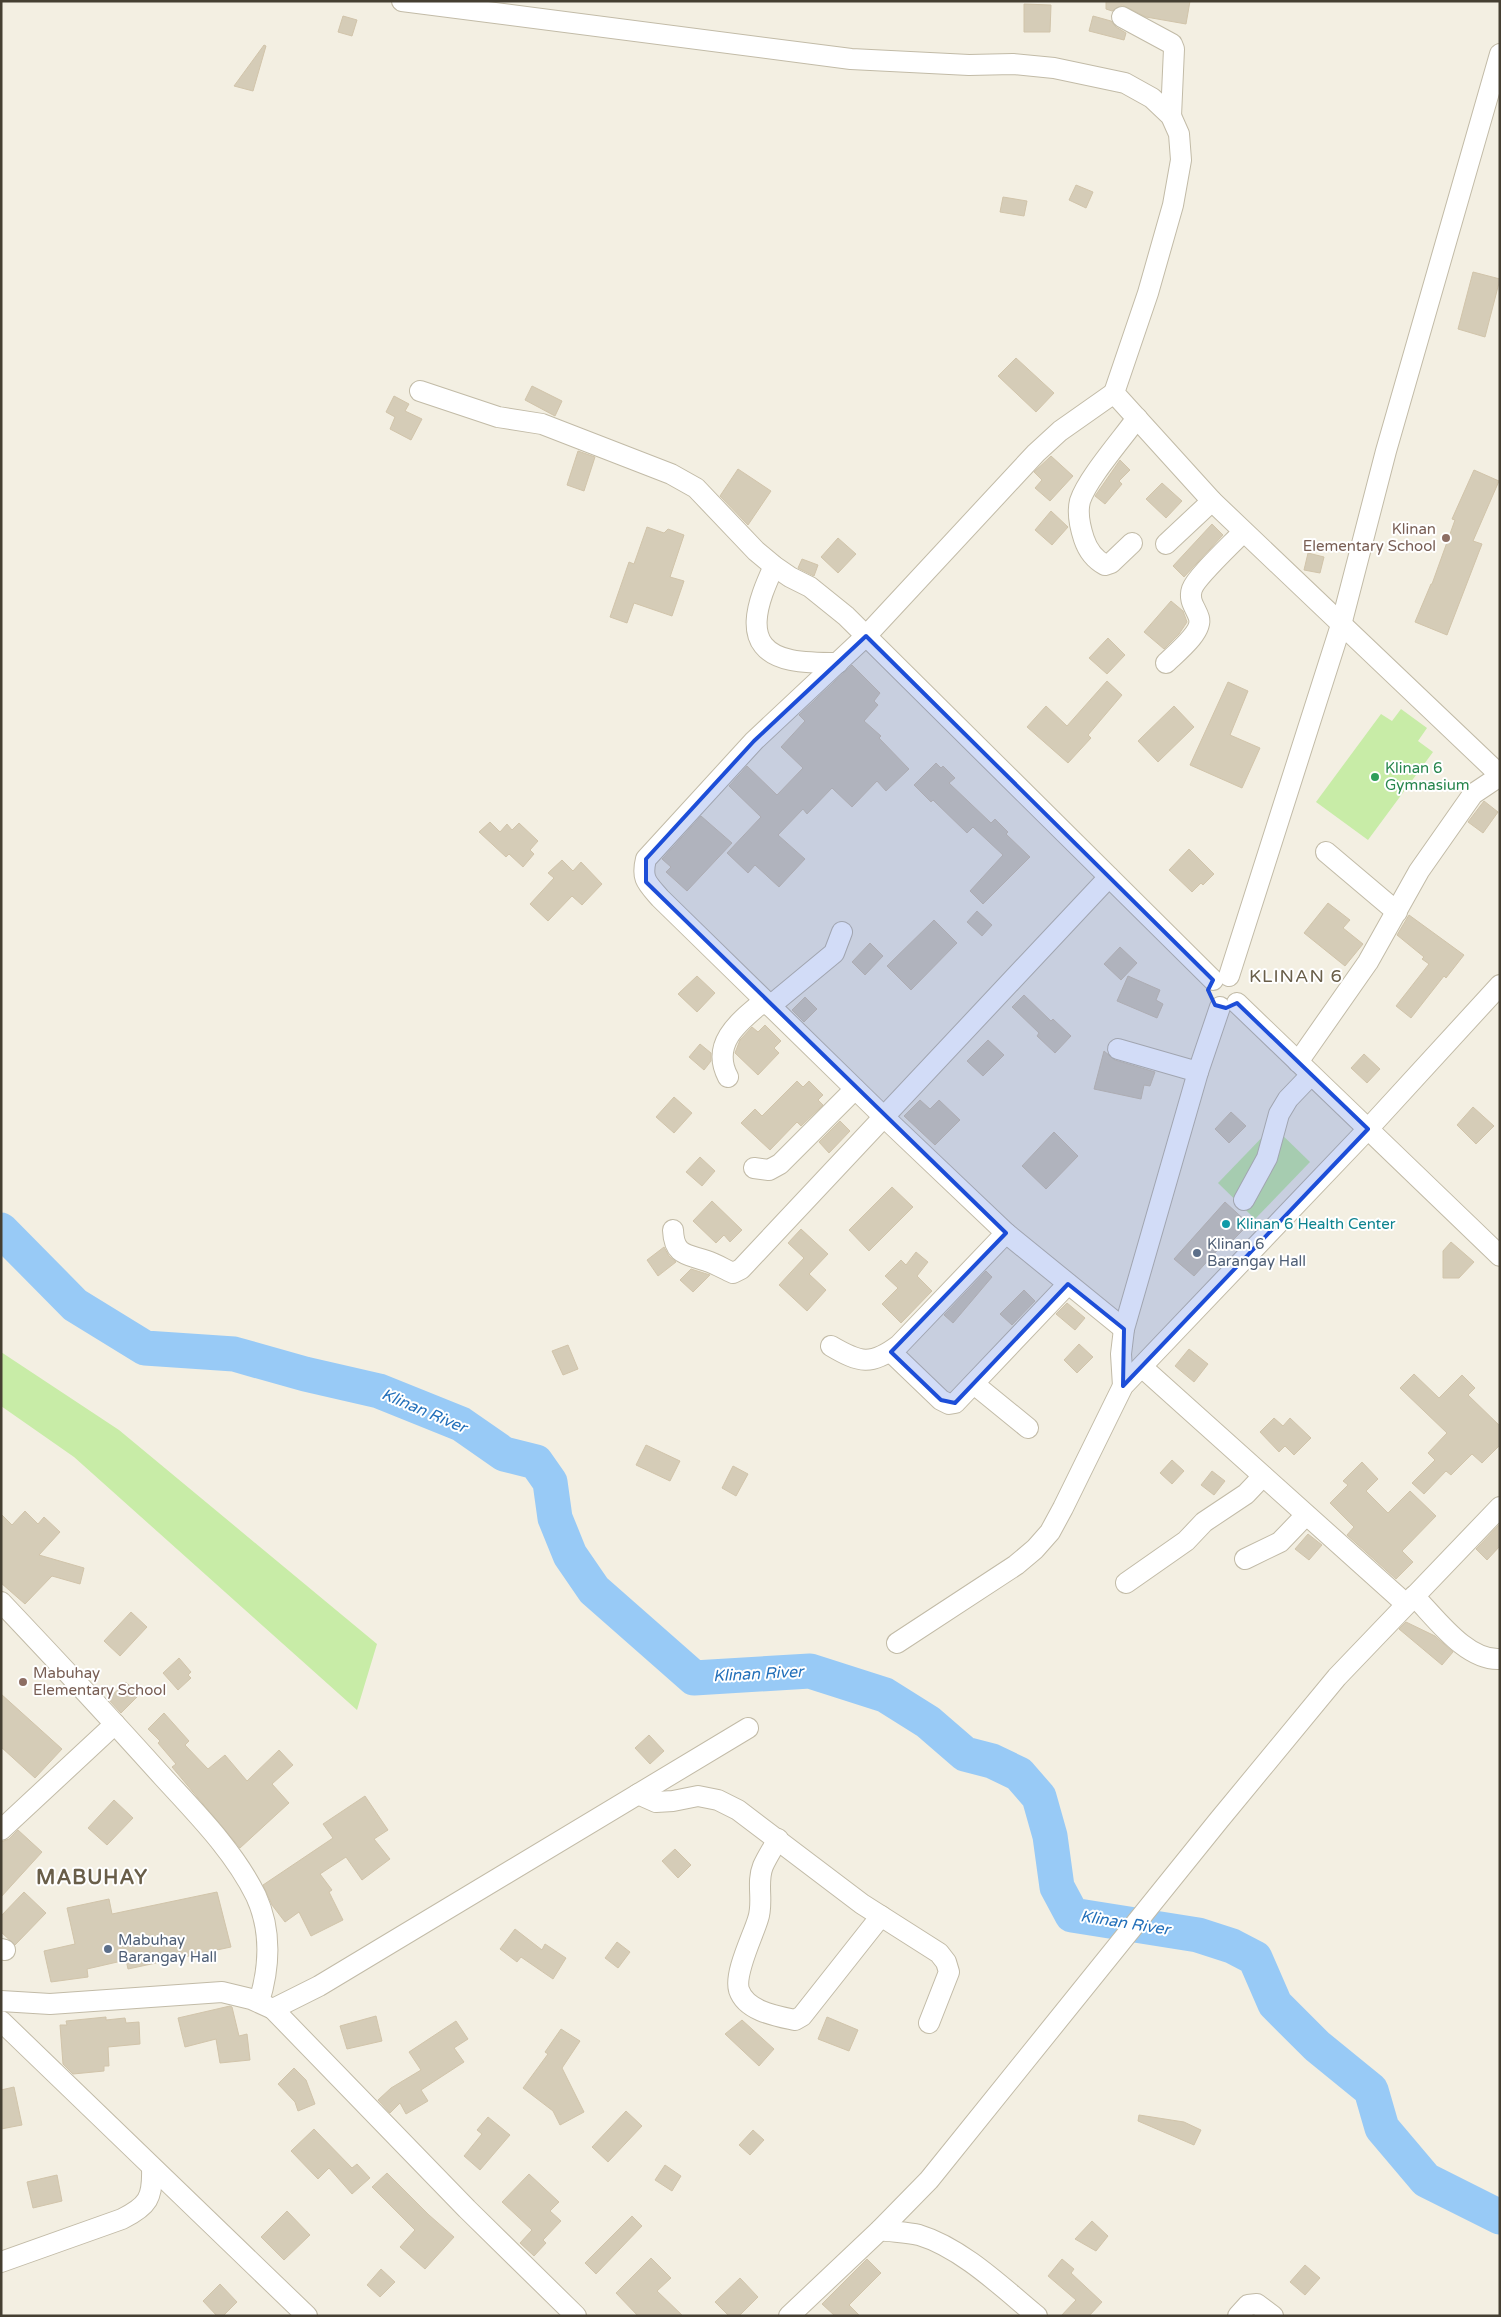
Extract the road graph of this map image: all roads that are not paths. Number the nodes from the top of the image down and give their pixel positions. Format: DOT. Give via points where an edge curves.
graph roads {
  1 [pos="402,1"];
  2 [pos="1122,17"];
  3 [pos="1500,54"];
  4 [pos="1171,116"];
  5 [pos="420,391"];
  6 [pos="1114,393"];
  7 [pos="1137,418"];
  8 [pos="1212,501"];
  9 [pos="1243,532"];
  10 [pos="1132,543"];
  11 [pos="1166,544"];
  12 [pos="774,566"];
  13 [pos="1341,625"];
  14 [pos="866,636"];
  15 [pos="838,663"];
  16 [pos="1166,663"];
  17 [pos="1500,776"];
  18 [pos="1326,852"];
  19 [pos="1109,877"];
  20 [pos="1397,912"];
  21 [pos="842,932"];
  22 [pos="1221,978"];
  23 [pos="1500,985"];
  24 [pos="767,1004"];
  25 [pos="1228,1005"];
  26 [pos="1118,1049"];
  27 [pos="1304,1068"];
  28 [pos="1198,1072"];
  29 [pos="728,1077"];
  30 [pos="856,1090"];
  31 [pos="884,1117"];
  32 [pos="1368,1129"];
  33 [pos="754,1168"];
  34 [pos="1244,1200"];
  35 [pos="672,1230"];
  36 [pos="1006,1232"];
  37 [pos="1500,1256"];
  38 [pos="1068,1284"];
  39 [pos="1124,1329"];
  40 [pos="831,1346"];
  41 [pos="890,1352"];
  42 [pos="1143,1368"];
  43 [pos="974,1384"];
  44 [pos="1123,1386"];
  45 [pos="1028,1428"];
  46 [pos="1263,1476"];
  47 [pos="1500,1507"];
  48 [pos="1306,1515"];
  49 [pos="1246,1559"];
  50 [pos="1126,1583"];
  51 [pos="1410,1600"];
  52 [pos="1,1602"];
  53 [pos="897,1642"];
  54 [pos="1500,1659"];
  55 [pos="115,1724"];
  56 [pos="748,1728"];
  57 [pos="638,1794"];
  58 [pos="1,1830"];
  59 [pos="778,1839"];
  60 [pos="881,1916"];
  61 [pos="1,2001"];
  62 [pos="266,2006"];
  63 [pos="1,2021"];
  64 [pos="929,2023"];
  65 [pos="152,2168"];
  66 [pos="880,2230"];
  67 [pos="1,2262"];
  68 [pos="307,2316"];
  69 [pos="576,2316"];
  70 [pos="789,2316"];
  71 [pos="1037,2316"];
  72 [pos="1238,2316"];
  73 [pos="1274,2316"];
  1 -- 4 [label="street" via="841,58 1054,68 1125,83 1152,98"];
  2 -- 4 [label="street" via="1172,44"];
  3 -- 13 [label="street" via="1386,451"];
  4 -- 6 [label="street" via="1179,134 1181,160 1173,205"];
  5 -- 12 [label="street" via="498,417 542,424 671,474 696,488"];
  6 -- 7 [label="street"];
  6 -- 14 [label="street" via="1060,431 1036,453"];
  7 -- 8 [label="street"];
  7 -- 10 [label="street" via="1088,484 1078,517 1088,550 1105,565"];
  8 -- 9 [label="street"];
  8 -- 11 [label="street"];
  9 -- 13 [label="street"];
  9 -- 16 [label="street" via="1194,585 1190,598 1200,620 1198,627"];
  12 -- 14 [label="street" via="827,599"];
  12 -- 15 [label="street" via="755,620 759,639 789,660"];
  13 -- 17 [label="street"];
  13 -- 22 [label="street"];
  14 -- 15 [label="street"];
  14 -- 19 [label="street"];
  15 -- 24 [label="street" via="704,793 646,858 644,867 646,882 660,898"];
  17 -- 20 [label="street" via="1473,794 1419,871"];
  18 -- 20 [label="street"];
  19 -- 22 [label="street"];
  19 -- 31 [label="street"];
  20 -- 27 [label="street"];
  21 -- 24 [label="street" via="834,953"];
  22 -- 25 [label="street" via="1208,990 1209,995 1211,1001"];
  22 -- 25 [label="street" via="1235,978 1241,987 1241,993"];
  23 -- 32 [label="street"];
  24 -- 29 [label="street" via="749,1013 724,1042 722,1067"];
  24 -- 30 [label="street"];
  25 -- 27 [label="street"];
  25 -- 28 [label="street"];
  26 -- 28 [label="street"];
  27 -- 32 [label="street"];
  27 -- 34 [label="street" via="1279,1114 1266,1158"];
  28 -- 39 [label="street"];
  30 -- 31 [label="street"];
  30 -- 33 [label="street" via="780,1164 769,1170"];
  31 -- 35 [label="street" via="741,1269 733,1273 686,1256 677,1248"];
  31 -- 36 [label="street"];
  32 -- 37 [label="street"];
  32 -- 42 [label="street"];
  36 -- 38 [label="street"];
  36 -- 41 [label="street"];
  38 -- 39 [label="street"];
  38 -- 43 [label="street"];
  39 -- 44 [label="street" via="1121,1354"];
  40 -- 41 [label="street" via="853,1359 883,1357"];
  41 -- 43 [label="street" via="948,1404 955,1402"];
  42 -- 44 [label="street"];
  42 -- 46 [label="street"];
  43 -- 45 [label="street"];
  44 -- 53 [label="street" via="1063,1508 1050,1532 1035,1549 1016,1565"];
  46 -- 48 [label="street"];
  46 -- 50 [label="street" via="1246,1494 1204,1522 1186,1541"];
  47 -- 51 [label="street"];
  48 -- 49 [label="street" via="1280,1542"];
  48 -- 51 [label="street"];
  51 -- 54 [label="street" via="1469,1650 1482,1657"];
  51 -- 66 [label="street" via="1337,1677 941,2165"];
  52 -- 55 [label="street"];
  55 -- 58 [label="street"];
  55 -- 62 [label="street" via="222,1842 256,1896 268,1934"];
  56 -- 57 [label="street"];
  57 -- 59 [label="street" via="656,1802 698,1796 718,1800 738,1810"];
  57 -- 62 [label="street" via="319,1986"];
  59 -- 60 [label="street"];
  59 -- 60 [label="street" via="760,1876 762,1904 743,1960 739,1988 744,1998 757,2008 795,2020 802,2016"];
  60 -- 64 [label="street" via="938,1953 946,1962 949,1972"];
  61 -- 62 [label="street" via="50,2004 222,1992 238,1994"];
  62 -- 69 [label="street"];
  63 -- 65 [label="street"];
  65 -- 67 [label="street" via="152,2192 139,2210"];
  65 -- 68 [label="street"];
  66 -- 70 [label="street"];
  66 -- 71 [label="street" via="919,2235 954,2252 996,2281"];
  72 -- 73 [label="street" via="1248,2305 1257,2304"];
}
